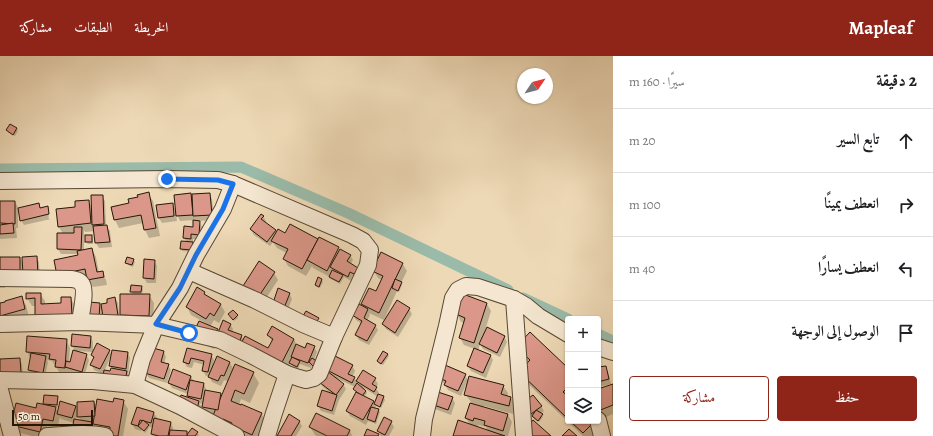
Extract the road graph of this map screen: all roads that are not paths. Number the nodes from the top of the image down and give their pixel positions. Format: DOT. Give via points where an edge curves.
graph roads {
  1 [pos="0,181"];
  2 [pos="233,184"];
  3 [pos="189,271"];
  4 [pos="0,278"];
  5 [pos="514,299"];
  6 [pos="80,322"];
  7 [pos="0,324"];
  8 [pos="156,324"];
  9 [pos="565,332"];
  10 [pos="334,337"];
  11 [pos="601,348"];
  12 [pos="613,352"];
  13 [pos="288,374"];
  14 [pos="0,380"];
  15 [pos="134,385"];
  16 [pos="0,390"];
  17 [pos="599,424"];
  18 [pos="12,436"];
  19 [pos="47,436"];
  20 [pos="105,436"];
  21 [pos="236,436"];
  22 [pos="267,436"];
  23 [pos="422,436"];
  24 [pos="524,436"];
  25 [pos="602,436"];
  1 -- 2 [label="street" via="167,179 218,180"];
  2 -- 3 [label="street" via="223,209"];
  2 -- 10 [label="street" via="352,235 363,241 370,250 368,265"];
  3 -- 8 [label="street"];
  3 -- 10 [label="street"];
  4 -- 6 [label="street" via="78,280 84,289"];
  5 -- 9 [label="street"];
  5 -- 23 [label="street" via="478,287 466,286 458,290 453,298"];
  5 -- 24 [label="street"];
  6 -- 7 [label="street"];
  6 -- 8 [label="street"];
  8 -- 13 [label="street" via="220,340"];
  8 -- 15 [label="street"];
  10 -- 13 [label="street" via="319,374 306,380"];
  11 -- 12 [label="street"];
  13 -- 22 [label="street"];
  14 -- 15 [label="street" via="93,380"];
  15 -- 21 [label="street"];
  16 -- 18 [label="street"];
  17 -- 25 [label="street"];
  19 -- 20 [label="street"];
}
